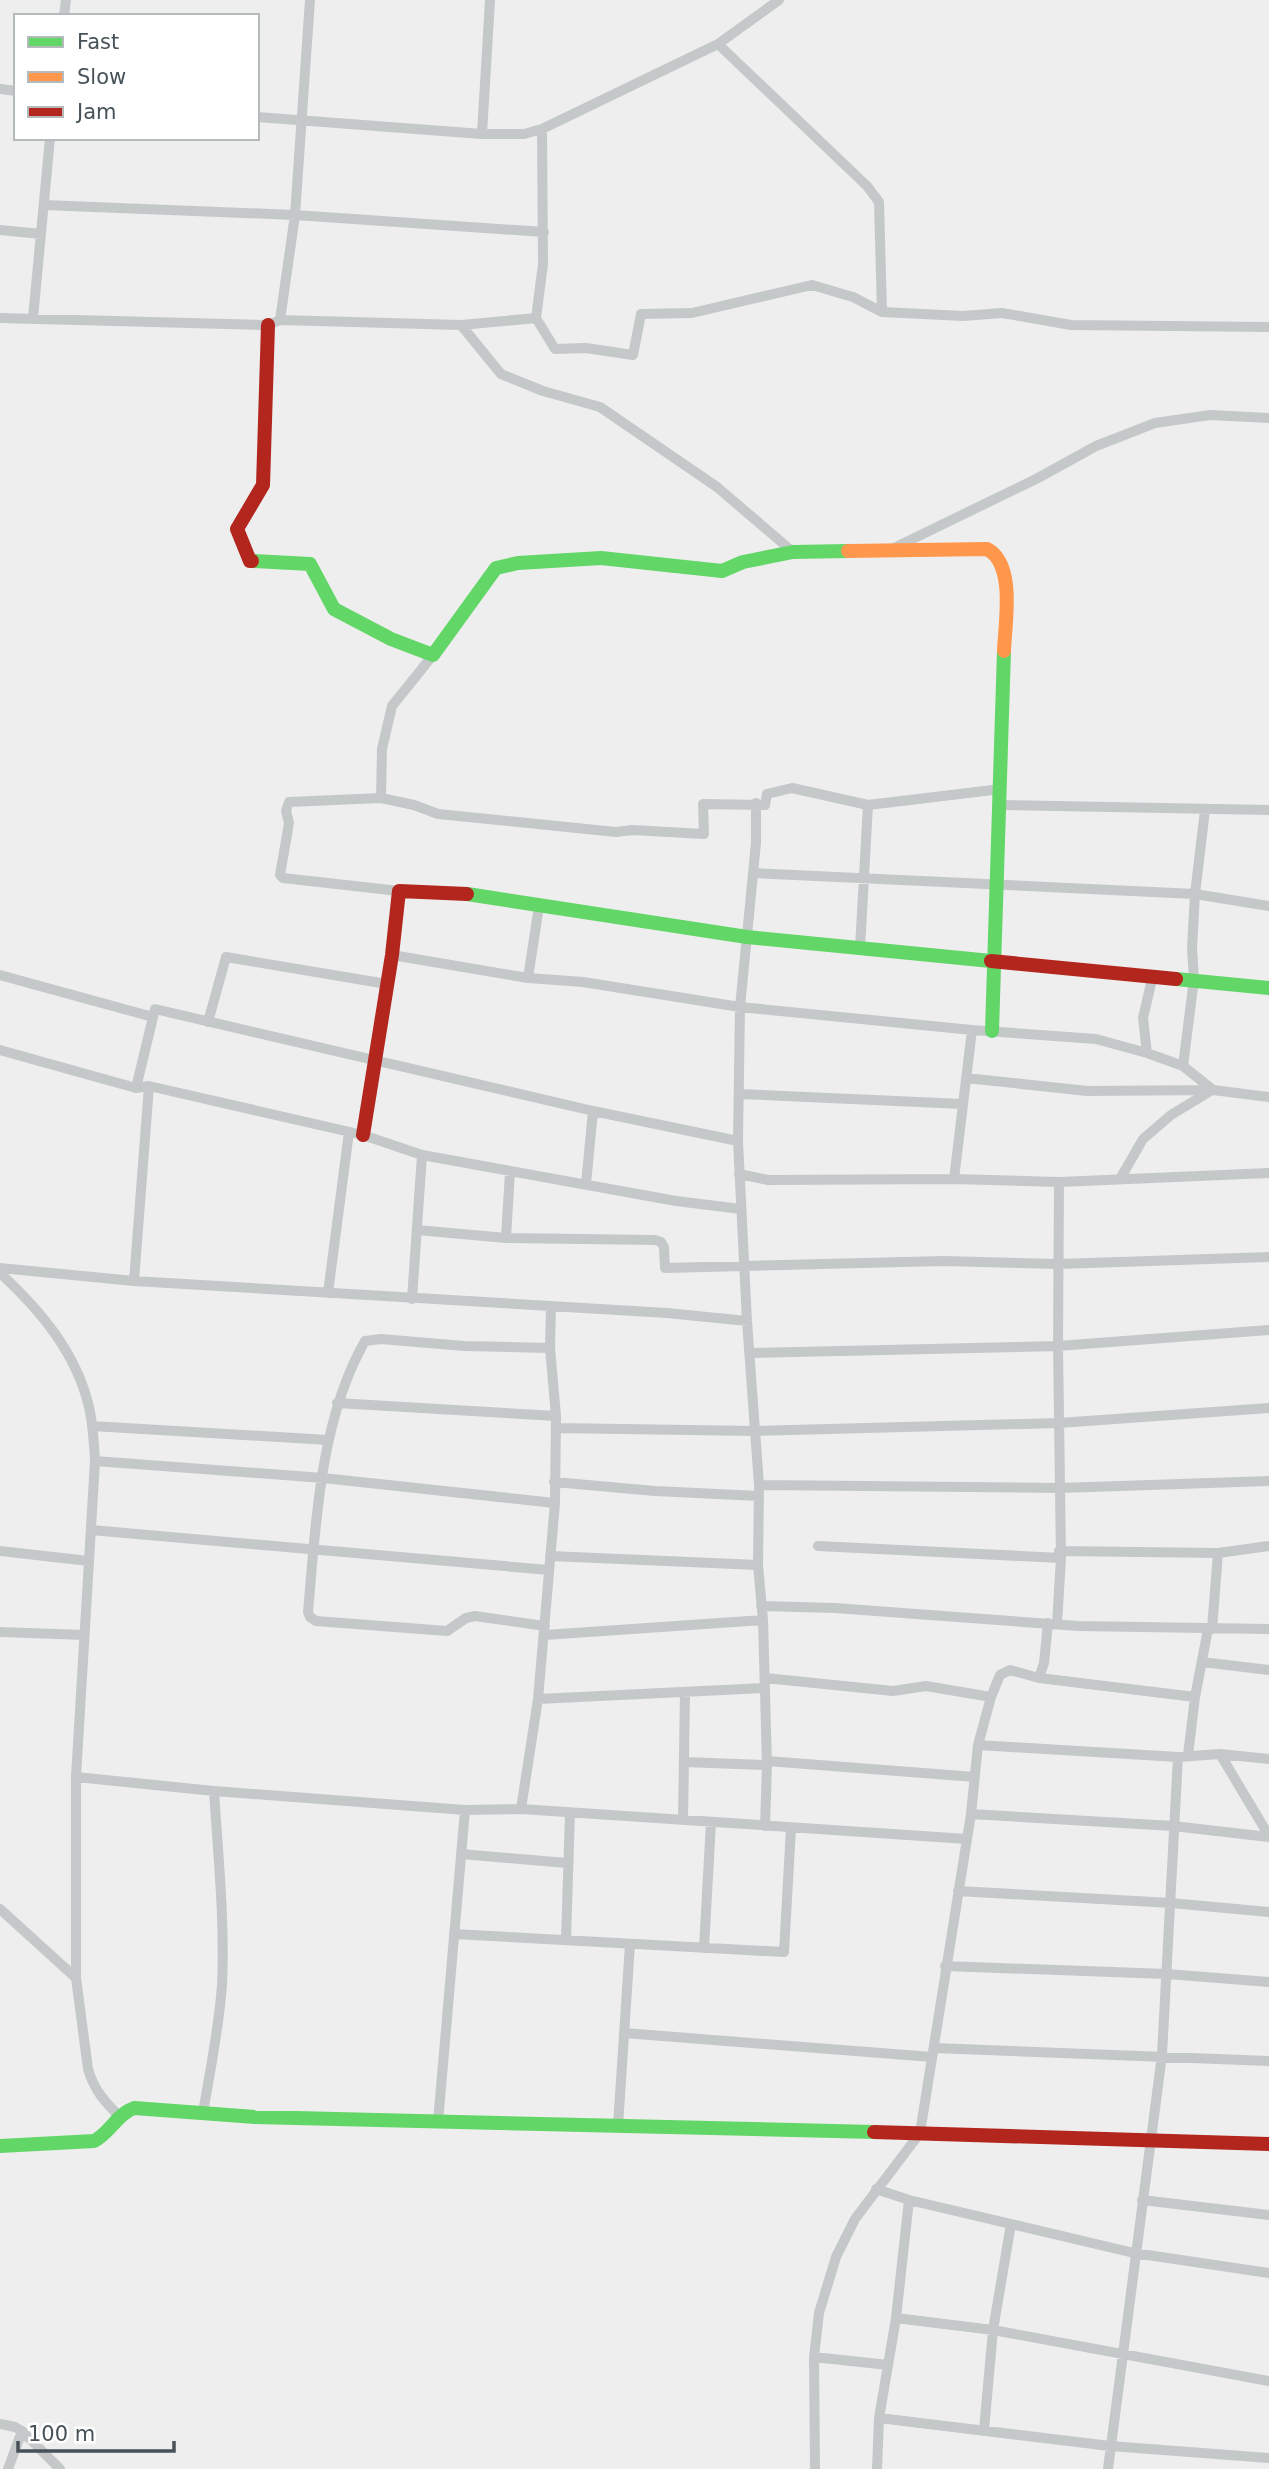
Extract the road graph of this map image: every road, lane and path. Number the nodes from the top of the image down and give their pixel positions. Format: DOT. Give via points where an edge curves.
graph roads {
  1 [pos="310,0"];
  2 [pos="490,0"];
  3 [pos="779,0"];
  4 [pos="718,44"];
  5 [pos="259,117"];
  6 [pos="302,122"];
  7 [pos="542,129"];
  8 [pos="481,134"];
  9 [pos="50,140"];
  10 [pos="44,205"];
  11 [pos="295,215"];
  12 [pos="0,230"];
  13 [pos="544,232"];
  14 [pos="41,234"];
  15 [pos="882,312"];
  16 [pos="0,318"];
  17 [pos="33,318"];
  18 [pos="536,318"];
  19 [pos="274,322"];
  20 [pos="461,325"];
  21 [pos="1269,327"];
  22 [pos="1269,418"];
  23 [pos="890,550"];
  24 [pos="793,552"];
  25 [pos="433,655"];
  26 [pos="1001,789"];
  27 [pos="381,798"];
  28 [pos="756,803"];
  29 [pos="868,805"];
  30 [pos="1001,805"];
  31 [pos="1205,810"];
  32 [pos="1269,810"];
  33 [pos="753,873"];
  34 [pos="865,878"];
  35 [pos="998,884"];
  36 [pos="399,891"];
  37 [pos="1195,894"];
  38 [pos="538,906"];
  39 [pos="1269,906"];
  40 [pos="747,937"];
  41 [pos="860,948"];
  42 [pos="392,955"];
  43 [pos="995,960"];
  44 [pos="0,975"];
  45 [pos="1153,975"];
  46 [pos="528,978"];
  47 [pos="1194,979"];
  48 [pos="387,984"];
  49 [pos="1269,988"];
  50 [pos="740,1007"];
  51 [pos="153,1017"];
  52 [pos="208,1022"];
  53 [pos="972,1030"];
  54 [pos="992,1031"];
  55 [pos="0,1051"];
  56 [pos="1147,1053"];
  57 [pos="375,1060"];
  58 [pos="1183,1066"];
  59 [pos="966,1078"];
  60 [pos="149,1086"];
  61 [pos="136,1088"];
  62 [pos="1213,1090"];
  63 [pos="739,1094"];
  64 [pos="1269,1097"];
  65 [pos="963,1104"];
  66 [pos="593,1111"];
  67 [pos="356,1134"];
  68 [pos="738,1141"];
  69 [pos="422,1155"];
  70 [pos="510,1172"];
  71 [pos="1269,1173"];
  72 [pos="739,1174"];
  73 [pos="954,1179"];
  74 [pos="1120,1179"];
  75 [pos="1059,1182"];
  76 [pos="586,1184"];
  77 [pos="741,1209"];
  78 [pos="417,1230"];
  79 [pos="506,1238"];
  80 [pos="1269,1247"];
  81 [pos="1269,1257"];
  82 [pos="1269,1263"];
  83 [pos="1059,1264"];
  84 [pos="744,1266"];
  85 [pos="0,1270"];
  86 [pos="134,1281"];
  87 [pos="328,1293"];
  88 [pos="412,1298"];
  89 [pos="551,1306"];
  90 [pos="747,1321"];
  91 [pos="1269,1330"];
  92 [pos="1058,1346"];
  93 [pos="550,1348"];
  94 [pos="751,1353"];
  95 [pos="337,1403"];
  96 [pos="1269,1408"];
  97 [pos="556,1416"];
  98 [pos="1059,1423"];
  99 [pos="92,1426"];
  100 [pos="556,1428"];
  101 [pos="757,1431"];
  102 [pos="328,1440"];
  103 [pos="95,1461"];
  104 [pos="323,1478"];
  105 [pos="1269,1480"];
  106 [pos="554,1482"];
  107 [pos="759,1485"];
  108 [pos="1060,1488"];
  109 [pos="759,1496"];
  110 [pos="555,1503"];
  111 [pos="91,1530"];
  112 [pos="818,1546"];
  113 [pos="1269,1546"];
  114 [pos="314,1549"];
  115 [pos="0,1551"];
  116 [pos="1218,1553"];
  117 [pos="1060,1554"];
  118 [pos="550,1556"];
  119 [pos="89,1561"];
  120 [pos="758,1565"];
  121 [pos="549,1570"];
  122 [pos="761,1606"];
  123 [pos="763,1620"];
  124 [pos="1052,1623"];
  125 [pos="1210,1629"];
  126 [pos="1269,1629"];
  127 [pos="545,1630"];
  128 [pos="0,1632"];
  129 [pos="84,1635"];
  130 [pos="1202,1662"];
  131 [pos="1269,1670"];
  132 [pos="1038,1678"];
  133 [pos="765,1683"];
  134 [pos="685,1692"];
  135 [pos="991,1697"];
  136 [pos="1195,1697"];
  137 [pos="538,1699"];
  138 [pos="978,1745"];
  139 [pos="1220,1754"];
  140 [pos="1183,1756"];
  141 [pos="1269,1759"];
  142 [pos="684,1762"];
  143 [pos="767,1763"];
  144 [pos="76,1777"];
  145 [pos="975,1777"];
  146 [pos="214,1791"];
  147 [pos="521,1809"];
  148 [pos="465,1810"];
  149 [pos="570,1812"];
  150 [pos="971,1814"];
  151 [pos="683,1820"];
  152 [pos="711,1822"];
  153 [pos="765,1826"];
  154 [pos="1173,1826"];
  155 [pos="791,1828"];
  156 [pos="1269,1836"];
  157 [pos="967,1839"];
  158 [pos="461,1854"];
  159 [pos="567,1863"];
  160 [pos="958,1891"];
  161 [pos="1171,1903"];
  162 [pos="0,1909"];
  163 [pos="1269,1912"];
  164 [pos="454,1934"];
  165 [pos="566,1940"];
  166 [pos="630,1944"];
  167 [pos="704,1948"];
  168 [pos="945,1966"];
  169 [pos="1167,1974"];
  170 [pos="76,1978"];
  171 [pos="1269,1982"];
  172 [pos="624,2033"];
  173 [pos="933,2052"];
  174 [pos="1162,2055"];
  175 [pos="1269,2061"];
  176 [pos="203,2113"];
  177 [pos="120,2117"];
  178 [pos="438,2122"];
  179 [pos="618,2126"];
  180 [pos="920,2133"];
  181 [pos="1152,2140"];
  182 [pos="1269,2144"];
  183 [pos="0,2146"];
  184 [pos="876,2189"];
  185 [pos="909,2200"];
  186 [pos="1142,2200"];
  187 [pos="1269,2216"];
  188 [pos="1011,2224"];
  189 [pos="1134,2253"];
  190 [pos="1269,2273"];
  191 [pos="896,2318"];
  192 [pos="993,2330"];
  193 [pos="1122,2355"];
  194 [pos="814,2357"];
  195 [pos="887,2365"];
  196 [pos="1269,2382"];
  197 [pos="879,2418"];
  198 [pos="0,2424"];
  199 [pos="984,2430"];
  200 [pos="22,2431"];
  201 [pos="1110,2446"];
  202 [pos="1269,2458"];
  203 [pos="8,2469"];
  204 [pos="60,2469"];
  205 [pos="815,2469"];
  206 [pos="877,2469"];
  207 [pos="1108,2469"];
  1 -- 6 [label="street"];
  2 -- 8 [label="street"];
  3 -- 4 [label="street"];
  4 -- 7 [label="street"];
  4 -- 15 [label="street" via="879,202"];
  5 -- 6 [label="street"];
  6 -- 8 [label="street"];
  6 -- 11 [label="street"];
  7 -- 8 [label="street" via="524,134"];
  7 -- 13 [label="street"];
  9 -- 10 [label="street"];
  10 -- 11 [label="street"];
  10 -- 14 [label="street"];
  11 -- 13 [label="street"];
  11 -- 19 [label="street"];
  12 -- 14 [label="street"];
  13 -- 18 [label="street"];
  14 -- 17 [label="street"];
  15 -- 18 [label="street" via="853,297 812,285 692,313 641,314 632,355 555,349"];
  15 -- 21 [label="street" via="1002,313 1071,325"];
  16 -- 17 [label="street"];
  17 -- 19 [label="street"];
  18 -- 20 [label="street"];
  19 -- 20 [label="street"];
  19 -- 25 [label="street" via="263,485 237,529 250,561 310,564 334,609"];
  20 -- 24 [label="street" via="501,374 600,407 717,487"];
  22 -- 23 [label="street" via="1210,415 1155,423 1096,446"];
  23 -- 24 [label="street"];
  23 -- 26 [label="street" via="987,549 995,552 1003,565"];
  24 -- 25 [label="street" via="722,571 601,558 496,568"];
  25 -- 27 [label="street" via="392,706 382,749"];
  26 -- 29 [label="street"];
  26 -- 30 [label="street"];
  27 -- 28 [label="street" via="438,814 616,832 704,834 703,803"];
  27 -- 36 [label="street" via="289,802 280,875"];
  28 -- 29 [label="street" via="765,805 767,794 792,788"];
  28 -- 33 [label="street"];
  29 -- 34 [label="street"];
  30 -- 31 [label="street"];
  30 -- 35 [label="street"];
  31 -- 32 [label="street"];
  31 -- 37 [label="street"];
  33 -- 34 [label="street"];
  33 -- 40 [label="street"];
  34 -- 35 [label="street"];
  34 -- 41 [label="street"];
  35 -- 37 [label="street"];
  35 -- 43 [label="street"];
  36 -- 38 [label="street" via="480,895"];
  36 -- 42 [label="street"];
  37 -- 39 [label="street"];
  37 -- 47 [label="street"];
  38 -- 40 [label="street"];
  38 -- 46 [label="street"];
  40 -- 41 [label="street"];
  40 -- 50 [label="street"];
  41 -- 43 [label="street"];
  42 -- 46 [label="street"];
  42 -- 48 [label="street"];
  43 -- 45 [label="street"];
  43 -- 54 [label="street"];
  44 -- 51 [label="street"];
  45 -- 47 [label="street"];
  45 -- 56 [label="street" via="1143,1018"];
  46 -- 50 [label="street"];
  47 -- 49 [label="street"];
  47 -- 58 [label="street"];
  48 -- 52 [label="street" via="226,957"];
  48 -- 57 [label="street"];
  50 -- 53 [label="street"];
  50 -- 63 [label="street"];
  51 -- 52 [label="street" via="155,1009"];
  51 -- 61 [label="street"];
  52 -- 57 [label="street"];
  53 -- 54 [label="street"];
  53 -- 59 [label="street"];
  54 -- 56 [label="street" via="1096,1039"];
  55 -- 61 [label="street"];
  56 -- 58 [label="street"];
  57 -- 66 [label="street"];
  57 -- 67 [label="street"];
  58 -- 62 [label="street"];
  59 -- 62 [label="street" via="1087,1091"];
  59 -- 65 [label="street"];
  60 -- 61 [label="street"];
  60 -- 67 [label="street"];
  60 -- 86 [label="street"];
  62 -- 64 [label="street"];
  62 -- 74 [label="street" via="1171,1115 1143,1139"];
  63 -- 65 [label="street"];
  63 -- 68 [label="street"];
  65 -- 73 [label="street"];
  66 -- 68 [label="street"];
  66 -- 76 [label="street"];
  67 -- 69 [label="street"];
  67 -- 87 [label="street"];
  68 -- 72 [label="street"];
  69 -- 70 [label="street"];
  69 -- 78 [label="street"];
  70 -- 76 [label="street"];
  70 -- 79 [label="street"];
  71 -- 74 [label="street"];
  72 -- 73 [label="street" via="768,1181"];
  72 -- 77 [label="street"];
  73 -- 75 [label="street"];
  74 -- 75 [label="street"];
  75 -- 83 [label="street"];
  76 -- 77 [label="street"];
  77 -- 84 [label="street"];
  78 -- 79 [label="street"];
  78 -- 88 [label="street"];
  79 -- 84 [label="street" via="655,1240 664,1247 665,1268"];
  80 -- 81 [label="street"];
  81 -- 82 [label="street"];
  81 -- 83 [label="street"];
  83 -- 84 [label="street" via="944,1261"];
  83 -- 92 [label="street"];
  84 -- 90 [label="street"];
  85 -- 86 [label="street"];
  85 -- 99 [label="street" via="54,1330 81,1385"];
  86 -- 87 [label="street"];
  87 -- 88 [label="street"];
  88 -- 89 [label="street"];
  89 -- 90 [label="street"];
  89 -- 93 [label="street"];
  90 -- 94 [label="street"];
  91 -- 92 [label="street"];
  92 -- 94 [label="street"];
  92 -- 98 [label="street"];
  93 -- 95 [label="street" via="365,1341"];
  93 -- 97 [label="street"];
  94 -- 101 [label="street"];
  95 -- 97 [label="street"];
  95 -- 102 [label="street"];
  96 -- 98 [label="street"];
  97 -- 100 [label="street"];
  98 -- 101 [label="street"];
  98 -- 108 [label="street"];
  99 -- 102 [label="street"];
  99 -- 103 [label="street"];
  100 -- 101 [label="street"];
  100 -- 106 [label="street"];
  101 -- 107 [label="street"];
  102 -- 104 [label="street"];
  103 -- 104 [label="street"];
  103 -- 111 [label="street"];
  104 -- 110 [label="street"];
  104 -- 114 [label="street"];
  105 -- 108 [label="street"];
  106 -- 109 [label="street"];
  106 -- 110 [label="street"];
  107 -- 108 [label="street"];
  107 -- 109 [label="street"];
  108 -- 117 [label="street"];
  109 -- 120 [label="street"];
  110 -- 118 [label="street"];
  111 -- 114 [label="street"];
  111 -- 119 [label="street"];
  112 -- 117 [label="street"];
  113 -- 116 [label="street"];
  114 -- 121 [label="street"];
  114 -- 127 [label="street" via="308,1612 316,1621 447,1631 475,1616"];
  115 -- 119 [label="street"];
  116 -- 117 [label="street"];
  116 -- 125 [label="street"];
  117 -- 124 [label="street"];
  118 -- 120 [label="street"];
  118 -- 121 [label="street"];
  119 -- 129 [label="street"];
  120 -- 122 [label="street"];
  121 -- 127 [label="street"];
  122 -- 123 [label="street"];
  122 -- 124 [label="street"];
  123 -- 127 [label="street"];
  123 -- 133 [label="street"];
  124 -- 125 [label="street"];
  124 -- 132 [label="street"];
  125 -- 126 [label="street"];
  125 -- 130 [label="street"];
  127 -- 137 [label="street"];
  128 -- 129 [label="street"];
  129 -- 144 [label="street"];
  130 -- 131 [label="street"];
  130 -- 136 [label="street"];
  132 -- 135 [label="street" via="1004,1672"];
  132 -- 136 [label="street"];
  133 -- 134 [label="street"];
  133 -- 135 [label="street" via="894,1691 926,1686"];
  133 -- 143 [label="street"];
  134 -- 137 [label="street"];
  134 -- 142 [label="street"];
  135 -- 138 [label="street"];
  136 -- 140 [label="street"];
  137 -- 147 [label="street"];
  138 -- 140 [label="street"];
  138 -- 145 [label="street"];
  139 -- 140 [label="street"];
  139 -- 141 [label="street"];
  139 -- 156 [label="street"];
  140 -- 154 [label="street"];
  142 -- 143 [label="street"];
  142 -- 151 [label="street"];
  143 -- 145 [label="street"];
  143 -- 153 [label="street"];
  144 -- 146 [label="street"];
  144 -- 170 [label="street"];
  145 -- 150 [label="street"];
  146 -- 148 [label="street"];
  146 -- 176 [label="street" via="222,1983"];
  147 -- 148 [label="street"];
  147 -- 149 [label="street"];
  148 -- 158 [label="street"];
  149 -- 151 [label="street"];
  149 -- 159 [label="street"];
  150 -- 154 [label="street"];
  150 -- 157 [label="street"];
  151 -- 152 [label="street"];
  152 -- 153 [label="street"];
  152 -- 167 [label="street"];
  153 -- 155 [label="street"];
  154 -- 156 [label="street"];
  154 -- 161 [label="street"];
  155 -- 157 [label="street"];
  155 -- 167 [label="street" via="784,1952"];
  157 -- 160 [label="street"];
  158 -- 159 [label="street"];
  158 -- 164 [label="street"];
  159 -- 165 [label="street"];
  160 -- 161 [label="street"];
  160 -- 168 [label="street"];
  161 -- 163 [label="street"];
  161 -- 169 [label="street"];
  162 -- 170 [label="street"];
  164 -- 165 [label="street"];
  164 -- 178 [label="street"];
  165 -- 166 [label="street"];
  166 -- 167 [label="street"];
  166 -- 172 [label="street"];
  168 -- 169 [label="street"];
  168 -- 173 [label="street"];
  169 -- 171 [label="street"];
  169 -- 174 [label="street"];
  170 -- 177 [label="street" via="92,2082"];
  172 -- 173 [label="street"];
  172 -- 179 [label="street"];
  173 -- 174 [label="street"];
  173 -- 180 [label="street"];
  174 -- 175 [label="street"];
  174 -- 181 [label="street"];
  176 -- 177 [label="street" via="134,2108"];
  176 -- 178 [label="street"];
  177 -- 183 [label="street" via="107,2135 94,2141"];
  178 -- 179 [label="street"];
  179 -- 180 [label="street"];
  180 -- 181 [label="street"];
  180 -- 184 [label="street"];
  181 -- 182 [label="street"];
  181 -- 186 [label="street"];
  184 -- 185 [label="street"];
  184 -- 194 [label="street" via="836,2256 819,2313"];
  185 -- 188 [label="street"];
  185 -- 191 [label="street"];
  186 -- 187 [label="street"];
  186 -- 189 [label="street"];
  188 -- 189 [label="street"];
  188 -- 192 [label="street"];
  189 -- 190 [label="street"];
  189 -- 193 [label="street"];
  191 -- 192 [label="street"];
  191 -- 195 [label="street"];
  192 -- 193 [label="street"];
  192 -- 199 [label="street"];
  193 -- 196 [label="street"];
  193 -- 201 [label="street"];
  194 -- 195 [label="street"];
  194 -- 205 [label="street"];
  195 -- 197 [label="street"];
  197 -- 199 [label="street"];
  197 -- 206 [label="street"];
  198 -- 200 [label="street"];
  199 -- 201 [label="street"];
  200 -- 203 [label="street"];
  200 -- 204 [label="street"];
  201 -- 202 [label="street"];
  201 -- 207 [label="street"];
}
